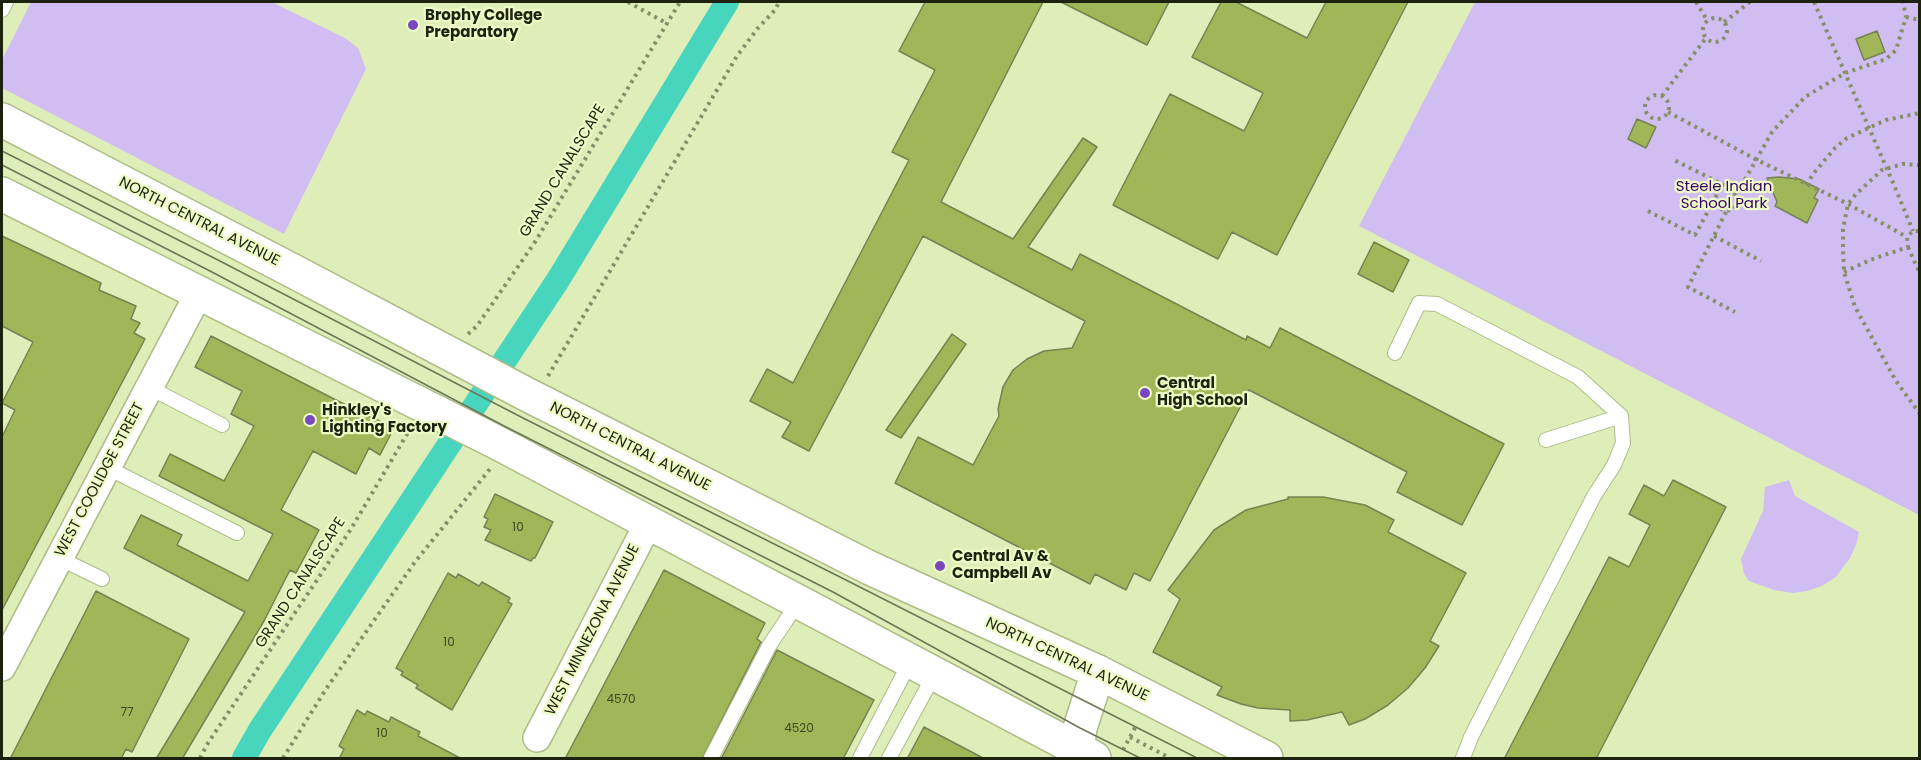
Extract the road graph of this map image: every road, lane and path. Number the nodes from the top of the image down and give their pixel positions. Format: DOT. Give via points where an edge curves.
graph roads {
  1 [pos="6,2"];
  2 [pos="628,2"];
  3 [pos="680,2"];
  4 [pos="780,2"];
  5 [pos="1696,2"];
  6 [pos="1750,2"];
  7 [pos="1814,2"];
  8 [pos="1904,2"];
  9 [pos="2,10"];
  10 [pos="1906,17"];
  11 [pos="1707,20"];
  12 [pos="1920,20"];
  13 [pos="1724,22"];
  14 [pos="668,24"];
  15 [pos="1706,38"];
  16 [pos="1845,73"];
  17 [pos="1662,96"];
  18 [pos="1668,112"];
  19 [pos="1920,113"];
  20 [pos="2,120"];
  21 [pos="1869,127"];
  22 [pos="1755,159"];
  23 [pos="1674,160"];
  24 [pos="1920,165"];
  25 [pos="1887,169"];
  26 [pos="1722,184"];
  27 [pos="1806,185"];
  28 [pos="1735,191"];
  29 [pos="2,194"];
  30 [pos="1712,204"];
  31 [pos="1848,204"];
  32 [pos="1648,211"];
  33 [pos="1726,211"];
  34 [pos="1912,231"];
  35 [pos="1920,231"];
  36 [pos="1714,236"];
  37 [pos="1907,237"];
  38 [pos="1908,247"];
  39 [pos="1761,261"];
  40 [pos="1844,272"];
  41 [pos="1920,274"];
  42 [pos="199,293"];
  43 [pos="1735,312"];
  44 [pos="466,350"];
  45 [pos="1395,353"];
  46 [pos="148,387"];
  47 [pos="534,390"];
  48 [pos="1920,414"];
  49 [pos="1621,416"];
  50 [pos="428,420"];
  51 [pos="222,425"];
  52 [pos="1546,440"];
  53 [pos="495,452"];
  54 [pos="106,467"];
  55 [pos="649,522"];
  56 [pos="237,533"];
  57 [pos="59,558"];
  58 [pos="102,579"];
  59 [pos="799,601"];
  60 [pos="2,667"];
  61 [pos="922,669"];
  62 [pos="1098,672"];
  63 [pos="1136,726"];
  64 [pos="1130,737"];
  65 [pos="537,738"];
  66 [pos="1092,754"];
  67 [pos="200,759"];
  68 [pos="283,759"];
  69 [pos="711,759"];
  70 [pos="860,759"];
  71 [pos="890,759"];
  72 [pos="1170,759"];
  73 [pos="1266,759"];
  74 [pos="1463,759"];
  1 -- 9 [label="lane"];
  2 -- 14 [label="path"];
  3 -- 14 [label="path, GRAND CANALSCAPE"];
  4 -- 47 [label="path" via="737,56"];
  5 -- 11 [label="path"];
  6 -- 13 [label="path"];
  7 -- 16 [label="path"];
  8 -- 10 [label="path"];
  10 -- 12 [label="path"];
  10 -- 16 [label="path" via="1896,50 1886,59"];
  11 -- 13 [label="path" via="1718,18"];
  11 -- 15 [label="path" via="1703,31"];
  13 -- 15 [label="path" via="1727,29 1721,40 1713,42"];
  14 -- 44 [label="path, GRAND CANALSCAPE" via="536,242 477,326"];
  15 -- 17 [label="path"];
  16 -- 21 [label="path"];
  16 -- 22 [label="path" via="1805,97 1772,132"];
  17 -- 18 [label="path" via="1669,104"];
  17 -- 18 [label="path" via="1654,95 1647,100 1645,112 1655,119"];
  18 -- 22 [label="path"];
  19 -- 21 [label="path"];
  20 -- 44 [label="main road, NORTH CENTRAL AVENUE"];
  21 -- 25 [label="path"];
  21 -- 27 [label="path" via="1835,148"];
  22 -- 27 [label="path"];
  22 -- 28 [label="path"];
  23 -- 26 [label="path"];
  24 -- 25 [label="path" via="1903,164"];
  25 -- 31 [label="path"];
  25 -- 34 [label="path"];
  26 -- 28 [label="path"];
  26 -- 30 [label="path"];
  27 -- 31 [label="path"];
  28 -- 33 [label="path" via="1737,203 1733,210"];
  29 -- 42 [label="main road"];
  30 -- 32 [label="path" via="1695,235"];
  30 -- 33 [label="path"];
  31 -- 37 [label="path"];
  31 -- 40 [label="path" via="1843,229"];
  33 -- 36 [label="path"];
  34 -- 35 [label="path"];
  34 -- 37 [label="path"];
  36 -- 39 [label="path"];
  36 -- 43 [label="path" via="1688,287"];
  37 -- 38 [label="path"];
  38 -- 40 [label="path"];
  38 -- 41 [label="path"];
  40 -- 48 [label="path" via="1856,307 1896,381"];
  42 -- 46 [label="street, WEST COOLIDGE STREET"];
  42 -- 50 [label="main road"];
  44 -- 47 [label="main road, NORTH CENTRAL AVENUE"];
  45 -- 49 [label="lane" via="1419,303 1437,303 1578,377"];
  46 -- 51 [label="lane"];
  46 -- 54 [label="street, WEST COOLIDGE STREET"];
  47 -- 62 [label="main road, NORTH CENTRAL AVENUE" via="870,568"];
  49 -- 52 [label="lane"];
  49 -- 74 [label="lane" via="1623,443 1614,465 1594,496"];
  50 -- 53 [label="main road"];
  50 -- 67 [label="path, GRAND CANALSCAPE" via="351,529"];
  53 -- 55 [label="main road"];
  53 -- 68 [label="path" via="326,689"];
  54 -- 56 [label="lane"];
  54 -- 57 [label="street, WEST COOLIDGE STREET"];
  55 -- 59 [label="main road"];
  55 -- 65 [label="street, WEST MINNEZONA AVENUE"];
  57 -- 58 [label="lane"];
  57 -- 60 [label="street, WEST COOLIDGE STREET"];
  59 -- 61 [label="main road"];
  59 -- 69 [label="lane" via="769,646"];
  61 -- 66 [label="main road"];
  61 -- 70 [label="lane"];
  61 -- 71 [label="lane"];
  62 -- 66 [label="main road" via="1080,728"];
  62 -- 73 [label="main road, NORTH CENTRAL AVENUE"];
  63 -- 64 [label="path"];
  64 -- 66 [label="path"];
  64 -- 72 [label="path"];
}
